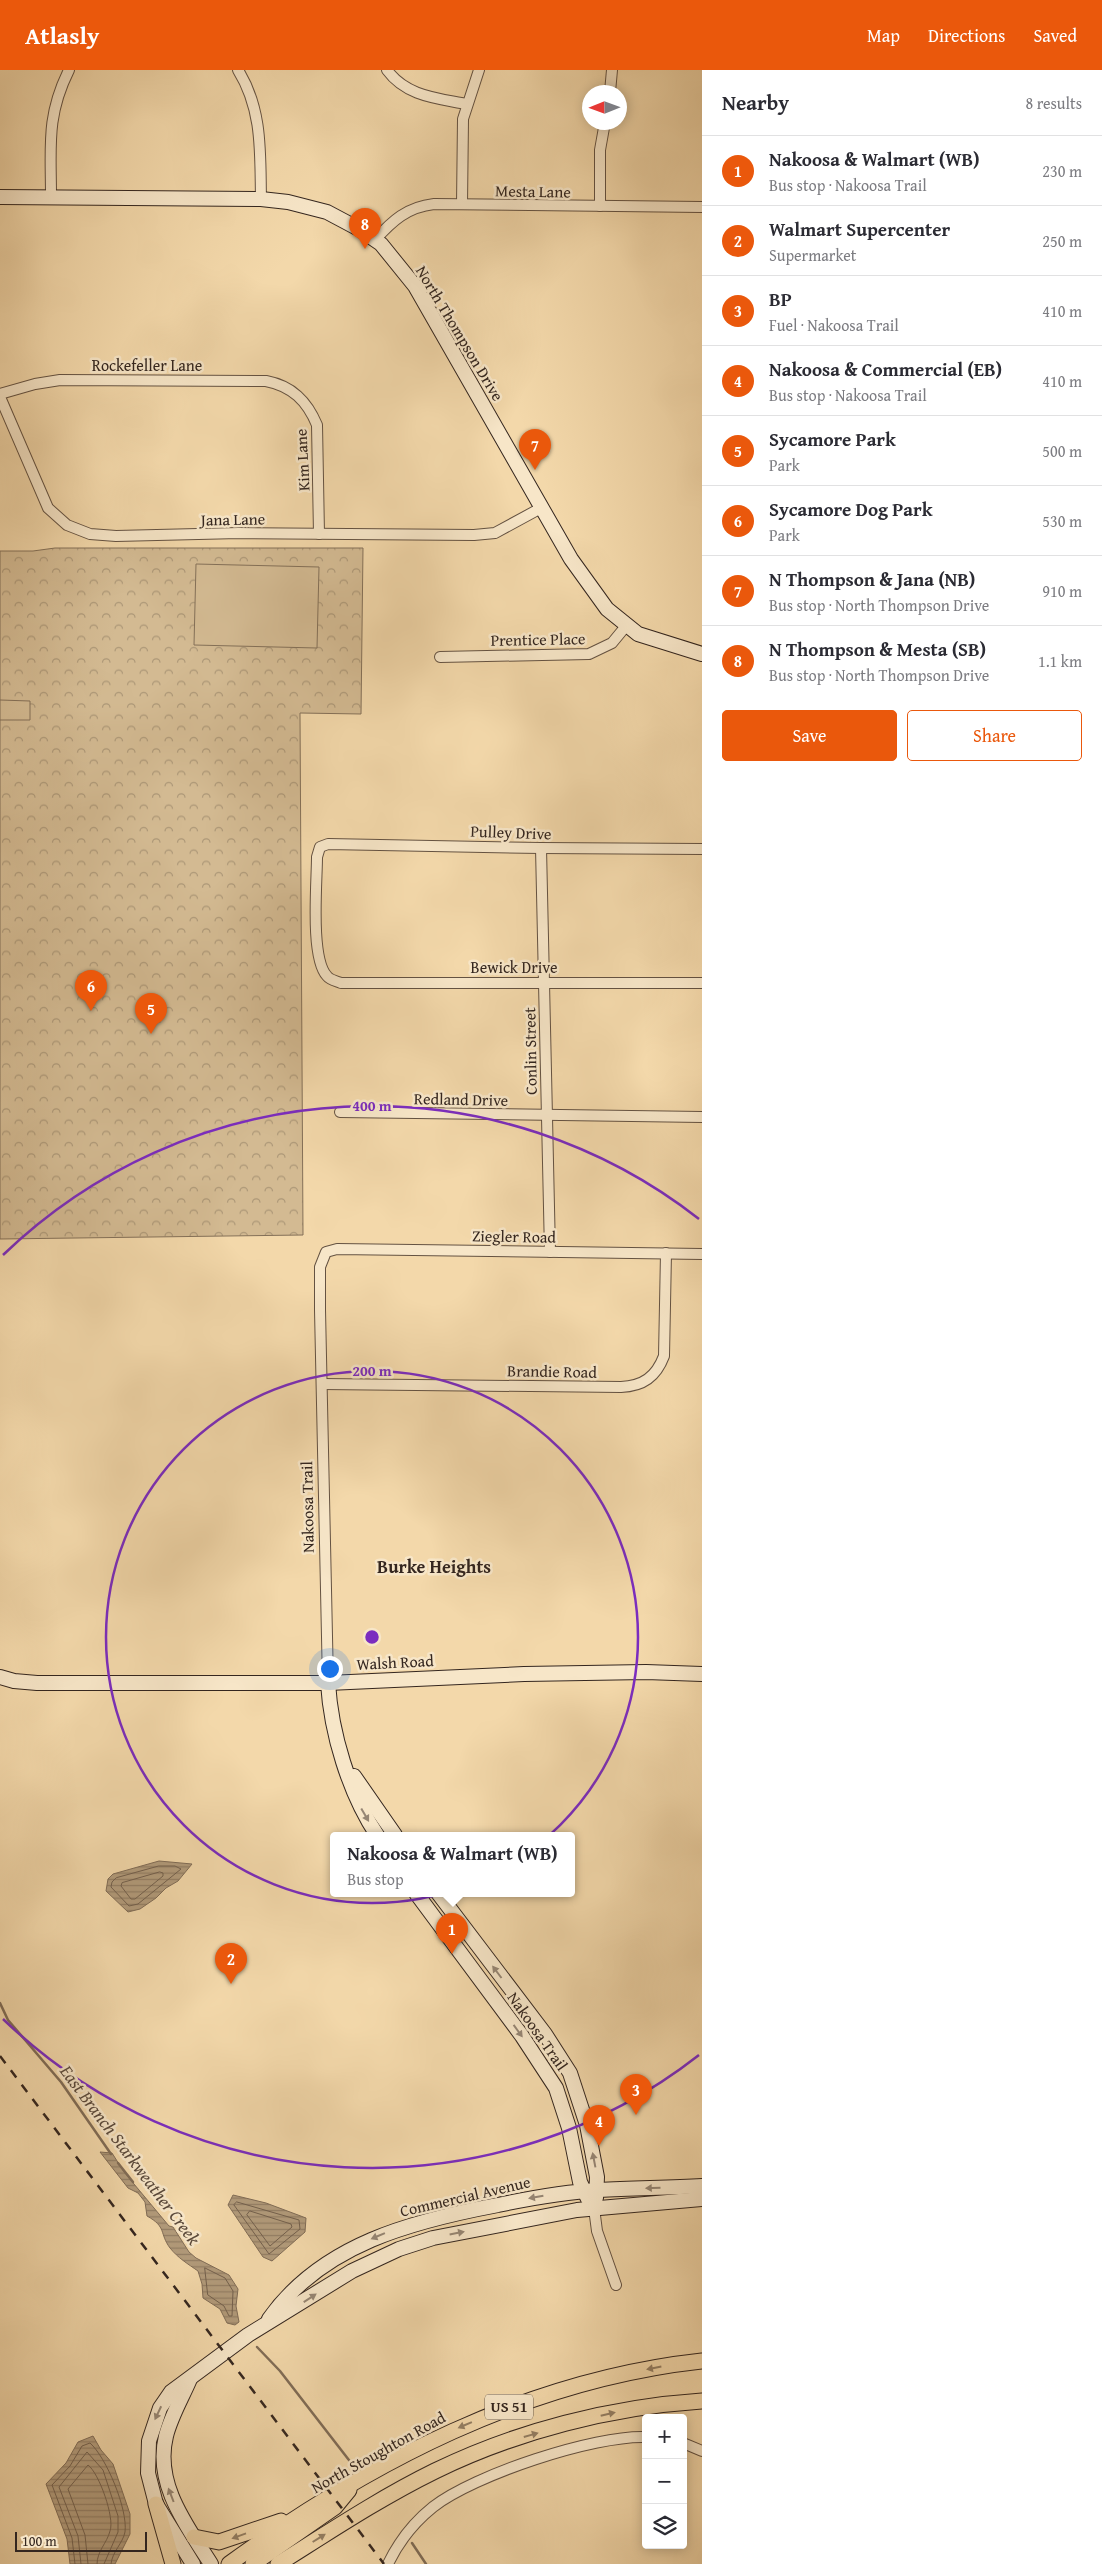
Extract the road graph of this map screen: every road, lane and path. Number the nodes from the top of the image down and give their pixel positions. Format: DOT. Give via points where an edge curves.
graph roads {
  1 [pos="68,70"];
  2 [pos="238,70"];
  3 [pos="387,70"];
  4 [pos="479,70"];
  5 [pos="612,70"];
  6 [pos="611,85"];
  7 [pos="466,104"];
  8 [pos="604,130"];
  9 [pos="0,197"];
  10 [pos="52,197"];
  11 [pos="261,199"];
  12 [pos="462,204"];
  13 [pos="600,206"];
  14 [pos="702,207"];
  15 [pos="375,240"];
  16 [pos="294,392"];
  17 [pos="0,396"];
  18 [pos="541,508"];
  19 [pos="319,534"];
  20 [pos="626,626"];
  21 [pos="702,654"];
  22 [pos="440,657"];
  23 [pos="541,848"];
  24 [pos="702,849"];
  25 [pos="328,977"];
  26 [pos="544,982"];
  27 [pos="702,983"];
  28 [pos="340,1112"];
  29 [pos="547,1115"];
  30 [pos="702,1117"];
  31 [pos="326,1252"];
  32 [pos="550,1252"];
  33 [pos="666,1254"];
  34 [pos="702,1254"];
  35 [pos="322,1384"];
  36 [pos="702,1674"];
  37 [pos="0,1677"];
  38 [pos="328,1683"];
  39 [pos="344,1760"];
  40 [pos="375,1832"];
  41 [pos="393,1832"];
  42 [pos="419,1897"];
  43 [pos="441,1897"];
  44 [pos="702,2186"];
  45 [pos="591,2191"];
  46 [pos="702,2199"];
  47 [pos="594,2208"];
  48 [pos="616,2285"];
  49 [pos="267,2321"];
  50 [pos="702,2361"];
  51 [pos="191,2378"];
  52 [pos="702,2401"];
  53 [pos="642,2437"];
  54 [pos="687,2445"];
  55 [pos="702,2451"];
  56 [pos="354,2483"];
  57 [pos="156,2504"];
  58 [pos="302,2514"];
  59 [pos="194,2538"];
  60 [pos="173,2564"];
  61 [pos="193,2564"];
  62 [pos="211,2564"];
  63 [pos="229,2564"];
  64 [pos="253,2564"];
  65 [pos="278,2564"];
  66 [pos="388,2564"];
  1 -- 10 [label="street" via="55,100 50,131"];
  2 -- 11 [label="street" via="249,90 257,116"];
  3 -- 7 [label="street" via="404,88"];
  4 -- 7 [label="street"];
  5 -- 6 [label="street"];
  7 -- 12 [label="street" via="462,136"];
  8 -- 13 [label="street" via="600,150"];
  9 -- 10 [label="street, North Thompson Drive"];
  10 -- 11 [label="street, North Thompson Drive"];
  11 -- 15 [label="street, North Thompson Drive" via="327,212"];
  12 -- 13 [label="street, Mesta Lane"];
  12 -- 15 [label="street, Mesta Lane" via="412,208 393,221"];
  13 -- 14 [label="street, Mesta Lane"];
  15 -- 18 [label="street, North Thompson Drive" via="415,286"];
  16 -- 17 [label="street, Rockefeller Lane" via="266,381 60,380 35,384"];
  16 -- 19 [label="street, Kim Lane" via="306,404 317,425"];
  17 -- 19 [label="street, Jana Lane" via="41,497 67,525 90,534 116,536"];
  18 -- 19 [label="street, Jana Lane" via="489,534"];
  18 -- 20 [label="street, North Thompson Drive" via="607,609"];
  20 -- 21 [label="street, North Thompson Drive" via="660,642"];
  20 -- 22 [label="street, Prentice Place" via="613,642 590,654"];
  23 -- 24 [label="street, Pulley Drive"];
  23 -- 25 [label="street, Pulley Drive" via="343,843 320,847 317,857 316,928 319,957"];
  23 -- 26 [label="street, Conlin Street"];
  25 -- 26 [label="street, Bewick Drive" via="341,982"];
  26 -- 27 [label="street, Bewick Drive"];
  26 -- 29 [label="street, Conlin Street"];
  28 -- 29 [label="street, Redland Drive"];
  29 -- 30 [label="street, Redland Drive"];
  29 -- 32 [label="street, Conlin Street"];
  31 -- 32 [label="street, Ziegler Road" via="336,1249"];
  31 -- 35 [label="street, Nakoosa Trail" via="320,1267"];
  32 -- 33 [label="street, Ziegler Road"];
  33 -- 34 [label="street, Ziegler Road"];
  33 -- 35 [label="street, Brandie Road" via="664,1356 657,1372 637,1385"];
  35 -- 38 [label="street, Nakoosa Trail"];
  36 -- 38 [label="street, Walsh Road" via="524,1674"];
  37 -- 38 [label="street, Walsh Road" via="37,1683"];
  38 -- 39 [label="street, Nakoosa Trail" via="333,1724"];
  39 -- 40 [label="street, Nakoosa Trail, one-way" via="353,1793"];
  39 -- 41 [label="street, Nakoosa Trail"];
  42 -- 45 [label="street, Nakoosa Trail, one-way" via="522,2036 556,2088 569,2128 576,2169"];
  45 -- 43 [label="street, Nakoosa Trail, one-way" via="587,2125 570,2073 545,2034"];
  44 -- 45 [label="street, Commercial Avenue, one-way"];
  45 -- 47 [label="street, Nakoosa Trail"];
  45 -- 49 [label="street, Commercial Avenue, one-way" via="461,2212 378,2236 318,2270 300,2284"];
  46 -- 47 [label="street, Commercial Avenue"];
  47 -- 48 [label="street, Nakoosa Trail" via="597,2232"];
  49 -- 47 [label="street, Commercial Avenue, one-way" via="352,2271 399,2249 450,2234"];
  49 -- 51 [label="street, Commercial Avenue"];
  50 -- 56 [label="main road, North Stoughton Road / US 51, one-way" via="609,2377 500,2410 442,2434"];
  51 -- 57 [label="street, Commercial Avenue, one-way" via="171,2392 160,2408 149,2440 148,2473"];
  59 -- 51 [label="street, Commercial Avenue, one-way" via="170,2494 163,2452 170,2422"];
  65 -- 52 [label="main road, US 51, one-way" via="395,2492 469,2456 578,2421 639,2408"];
  53 -- 66 [label="street" via="614,2438 565,2450 504,2470 448,2496 411,2528"];
  54 -- 55 [label="street"];
  56 -- 58 [label="main road, North Stoughton Road / US 51"];
  56 -- 64 [label="main road" via="336,2507"];
  57 -- 60 [label="main road"];
  57 -- 61 [label="street, Commercial Avenue"];
  58 -- 59 [label="main road, one-way" via="219,2542"];
  58 -- 63 [label="main road, North Stoughton Road / US 51"];
  59 -- 62 [label="street, Commercial Avenue"];
}
